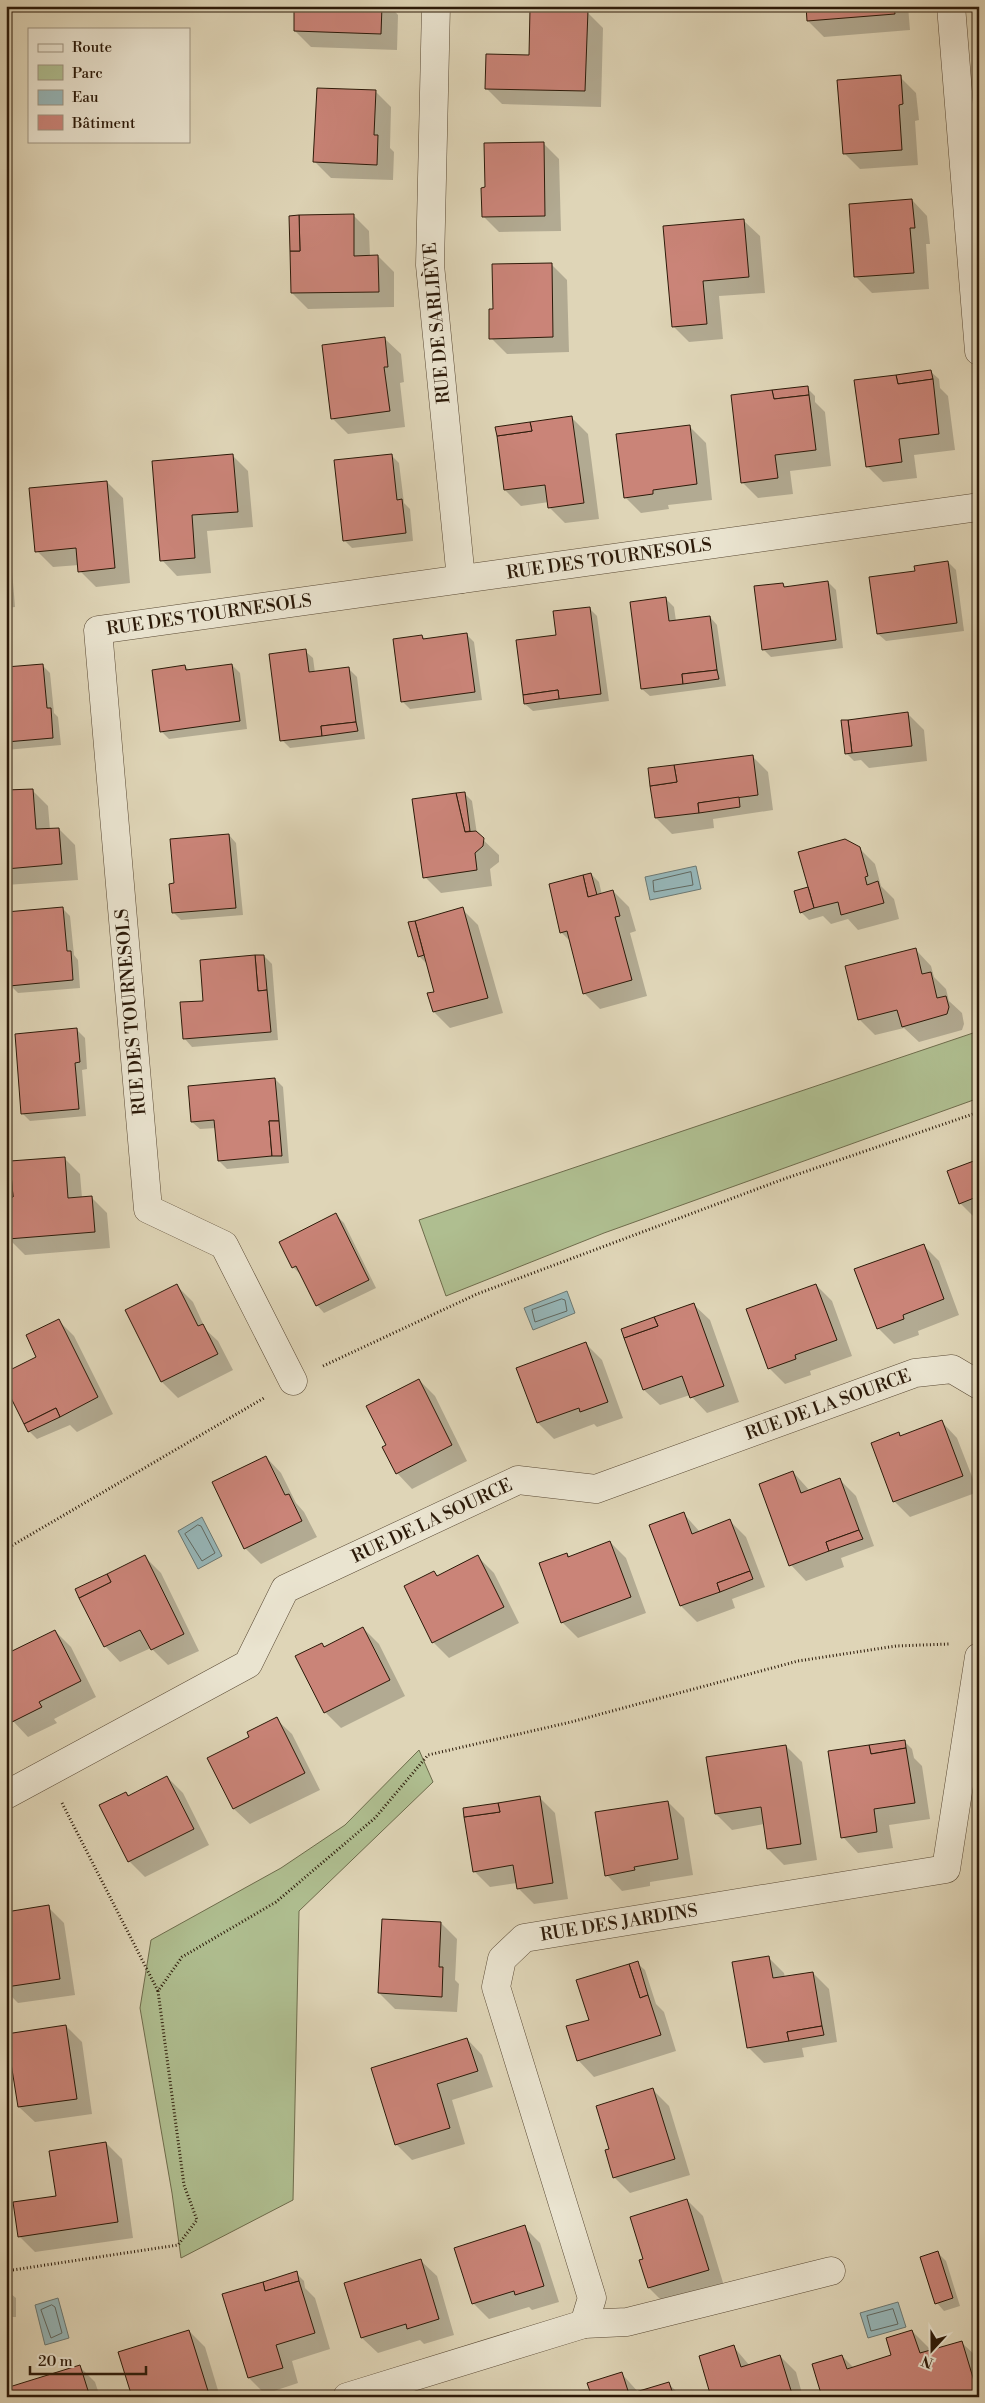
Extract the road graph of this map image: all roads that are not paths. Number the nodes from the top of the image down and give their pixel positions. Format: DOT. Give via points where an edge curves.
graph roads {
  1 [pos="436,6"];
  2 [pos="951,6"];
  3 [pos="979,351"];
  4 [pos="979,507"];
  5 [pos="461,579"];
  6 [pos="293,1381"];
  7 [pos="979,1385"];
  8 [pos="979,1657"];
  9 [pos="6,1796"];
  10 [pos="831,2271"];
  11 [pos="584,2324"];
  12 [pos="347,2397"];
  1 -- 5 [label="street, RUE DE SARLIÈVE" via="430,265"];
  2 -- 3 [label="street"];
  4 -- 5 [label="street, RUE DES TOURNESOLS"];
  5 -- 6 [label="street, RUE DES TOURNESOLS" via="98,630 148,1209 224,1244"];
  7 -- 9 [label="street, RUE DE LA SOURCE" via="952,1369 915,1373 596,1488 518,1480 286,1589 248,1664"];
  8 -- 11 [label="street, RUE DES JARDINS" via="946,1869 524,1938 502,1959 496,1987 592,2298"];
  10 -- 11 [label="street" via="626,2322"];
  11 -- 12 [label="street"];
}
